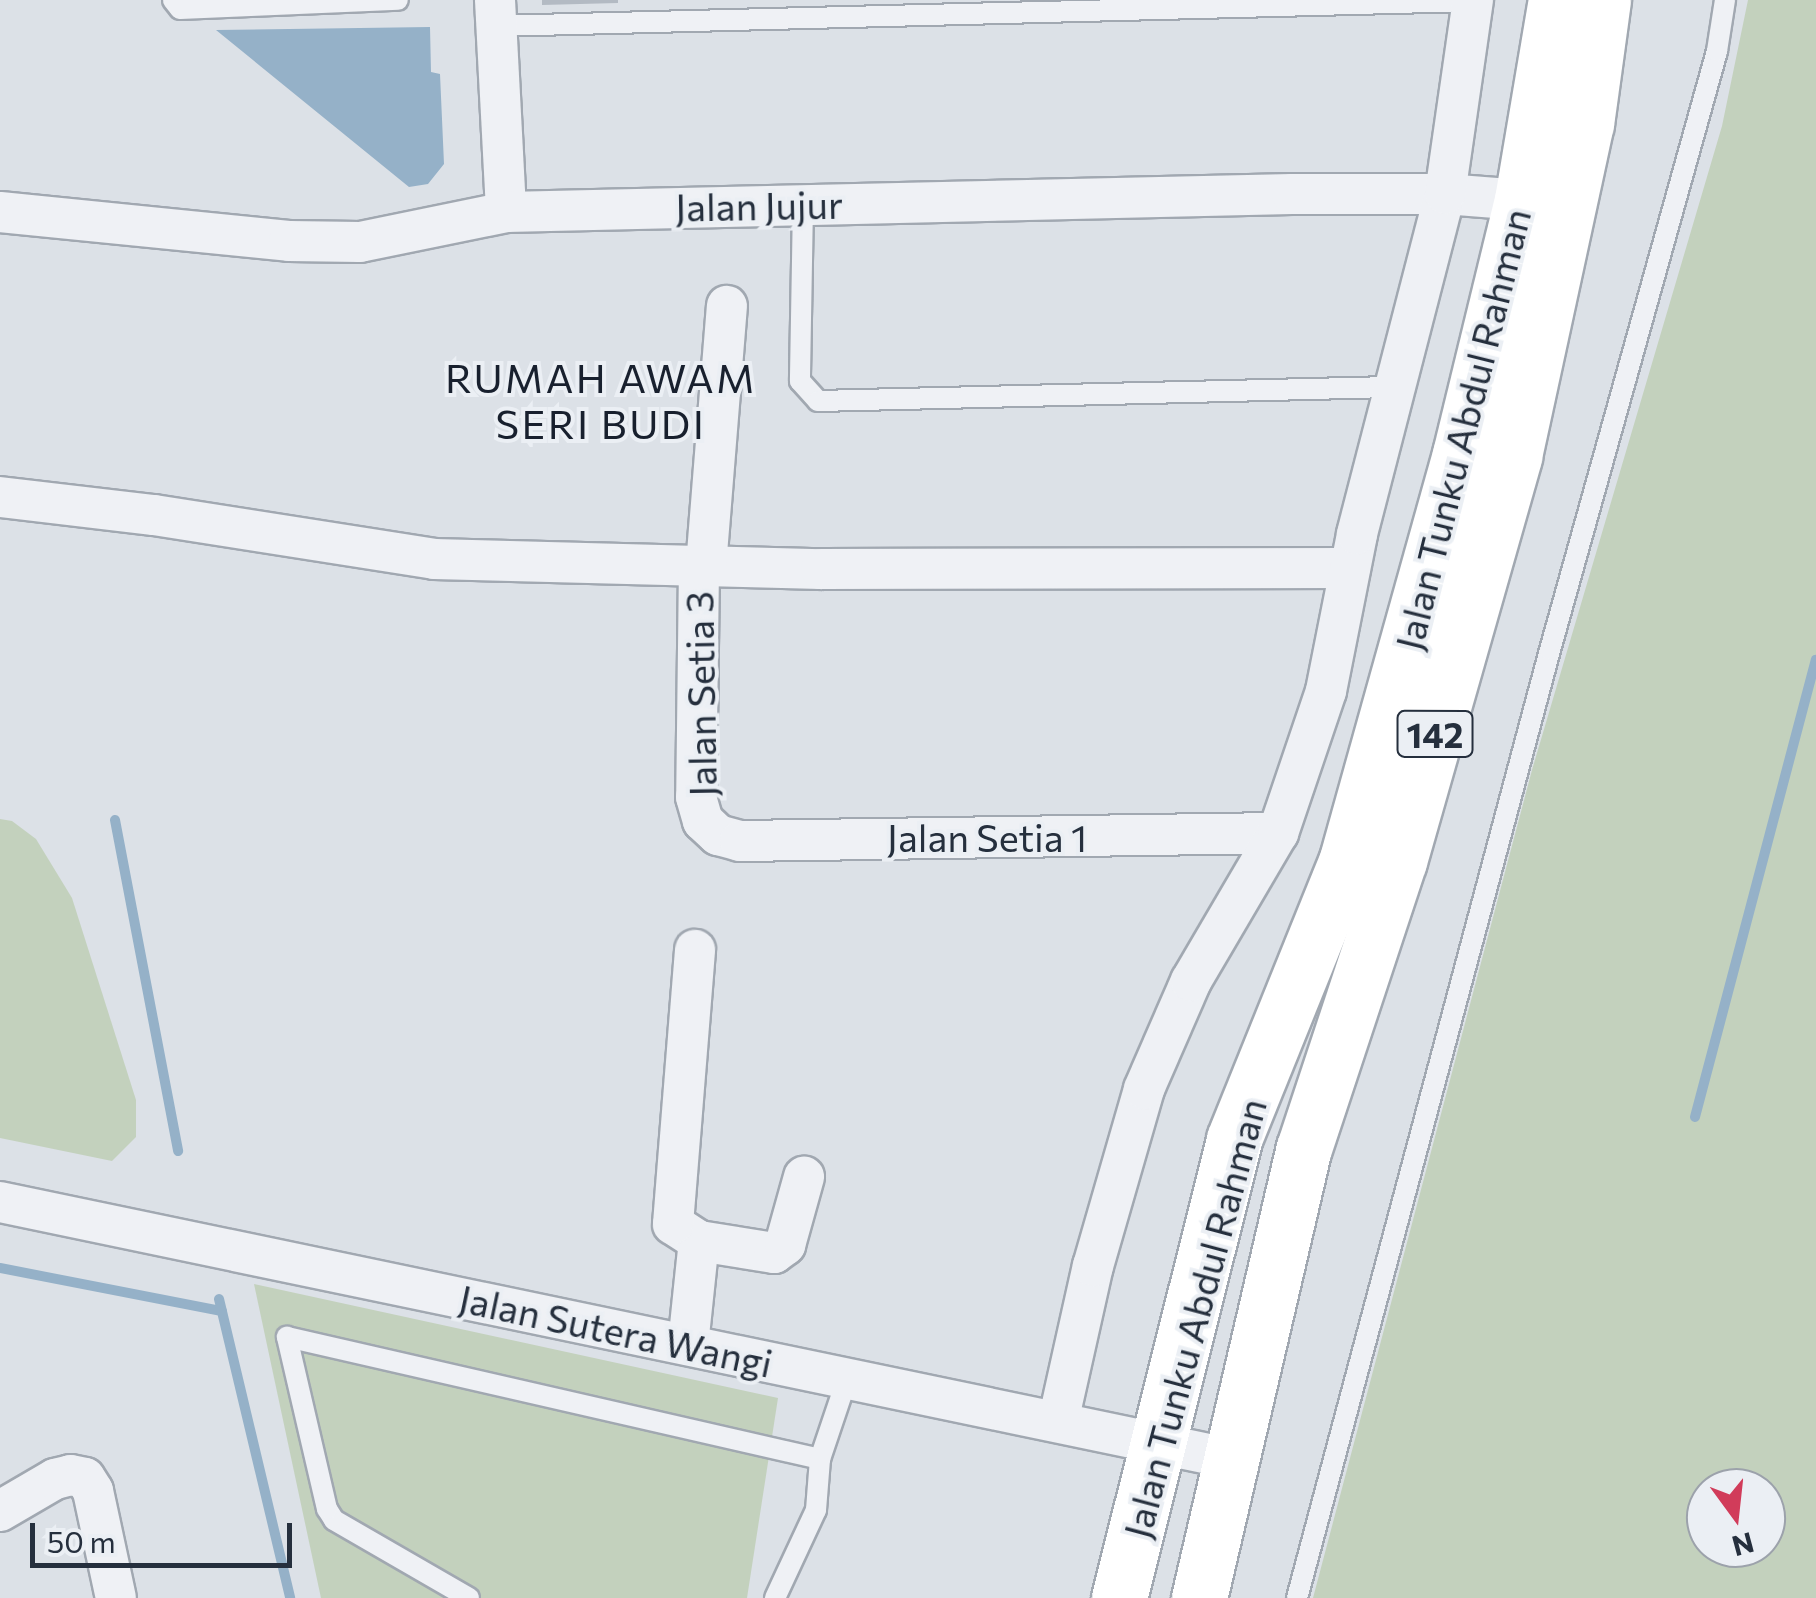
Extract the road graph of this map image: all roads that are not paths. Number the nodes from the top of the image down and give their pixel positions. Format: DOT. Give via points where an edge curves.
graph roads {
  1 [pos="173,0"];
  2 [pos="398,0"];
  3 [pos="1556,0"];
  4 [pos="1603,0"];
  5 [pos="1725,0"];
  6 [pos="1473,1"];
  7 [pos="1034,6"];
  8 [pos="496,13"];
  9 [pos="1445,194"];
  10 [pos="1522,200"];
  11 [pos="803,204"];
  12 [pos="0,212"];
  13 [pos="506,212"];
  14 [pos="727,306"];
  15 [pos="1392,387"];
  16 [pos="0,497"];
  17 [pos="702,566"];
  18 [pos="1350,568"];
  19 [pos="703,821"];
  20 [pos="1278,833"];
  21 [pos="695,950"];
  22 [pos="804,1177"];
  23 [pos="0,1202"];
  24 [pos="698,1241"];
  25 [pos="688,1345"];
  26 [pos="847,1379"];
  27 [pos="1058,1422"];
  28 [pos="1158,1444"];
  29 [pos="820,1459"];
  30 [pos="1232,1459"];
  31 [pos="0,1511"];
  32 [pos="116,1598"];
  33 [pos="469,1598"];
  34 [pos="775,1598"];
  35 [pos="1119,1598"];
  36 [pos="1200,1598"];
  37 [pos="1298,1598"];
  1 -- 2 [label="lane" via="180,8"];
  3 -- 10 [label="main road, Jalan Tunku Abdul Rahman / 142"];
  4 -- 30 [label="main road, Jalan Tunku Abdul Rahman / 142" via="1586,124 1514,456 1400,861 1304,1148"];
  5 -- 37 [label="lane" via="1712,69"];
  6 -- 7 [label="lane"];
  6 -- 9 [label="street"];
  7 -- 8 [label="lane"];
  8 -- 13 [label="street"];
  9 -- 10 [label="street, Jalan Jujur"];
  9 -- 11 [label="street, Jalan Jujur"];
  9 -- 15 [label="street"];
  10 -- 28 [label="main road, Jalan Tunku Abdul Rahman / 142" via="1460,454 1347,859 1234,1139"];
  11 -- 13 [label="street, Jalan Jujur"];
  11 -- 15 [label="lane" via="800,381 818,401"];
  12 -- 13 [label="street, Jalan Jujur" via="342,242"];
  14 -- 17 [label="street, Jalan Setia 3"];
  15 -- 18 [label="street"];
  16 -- 17 [label="street" via="434,559"];
  17 -- 18 [label="street"];
  17 -- 19 [label="street, Jalan Setia 3" via="696,797"];
  18 -- 20 [label="street" via="1326,692"];
  19 -- 20 [label="street, Jalan Setia 1" via="718,835 740,841"];
  20 -- 27 [label="street" via="1191,981 1144,1088 1093,1266"];
  21 -- 24 [label="street" via="673,1224"];
  22 -- 24 [label="street" via="784,1244 774,1253"];
  23 -- 25 [label="street, Jalan Sutera Wangi"];
  24 -- 25 [label="street"];
  25 -- 26 [label="street, Jalan Sutera Wangi"];
  26 -- 27 [label="street, Jalan Sutera Wangi"];
  26 -- 29 [label="lane"];
  27 -- 28 [label="street, Jalan Sutera Wangi"];
  28 -- 30 [label="street, Jalan Sutera Wangi"];
  28 -- 35 [label="main road, Jalan Tunku Abdul Rahman / 142"];
  29 -- 33 [label="lane" via="286,1337 334,1520"];
  29 -- 34 [label="lane" via="816,1510"];
  30 -- 36 [label="main road, Jalan Tunku Abdul Rahman / 142"];
  31 -- 32 [label="street" via="56,1478 85,1478"];
}
